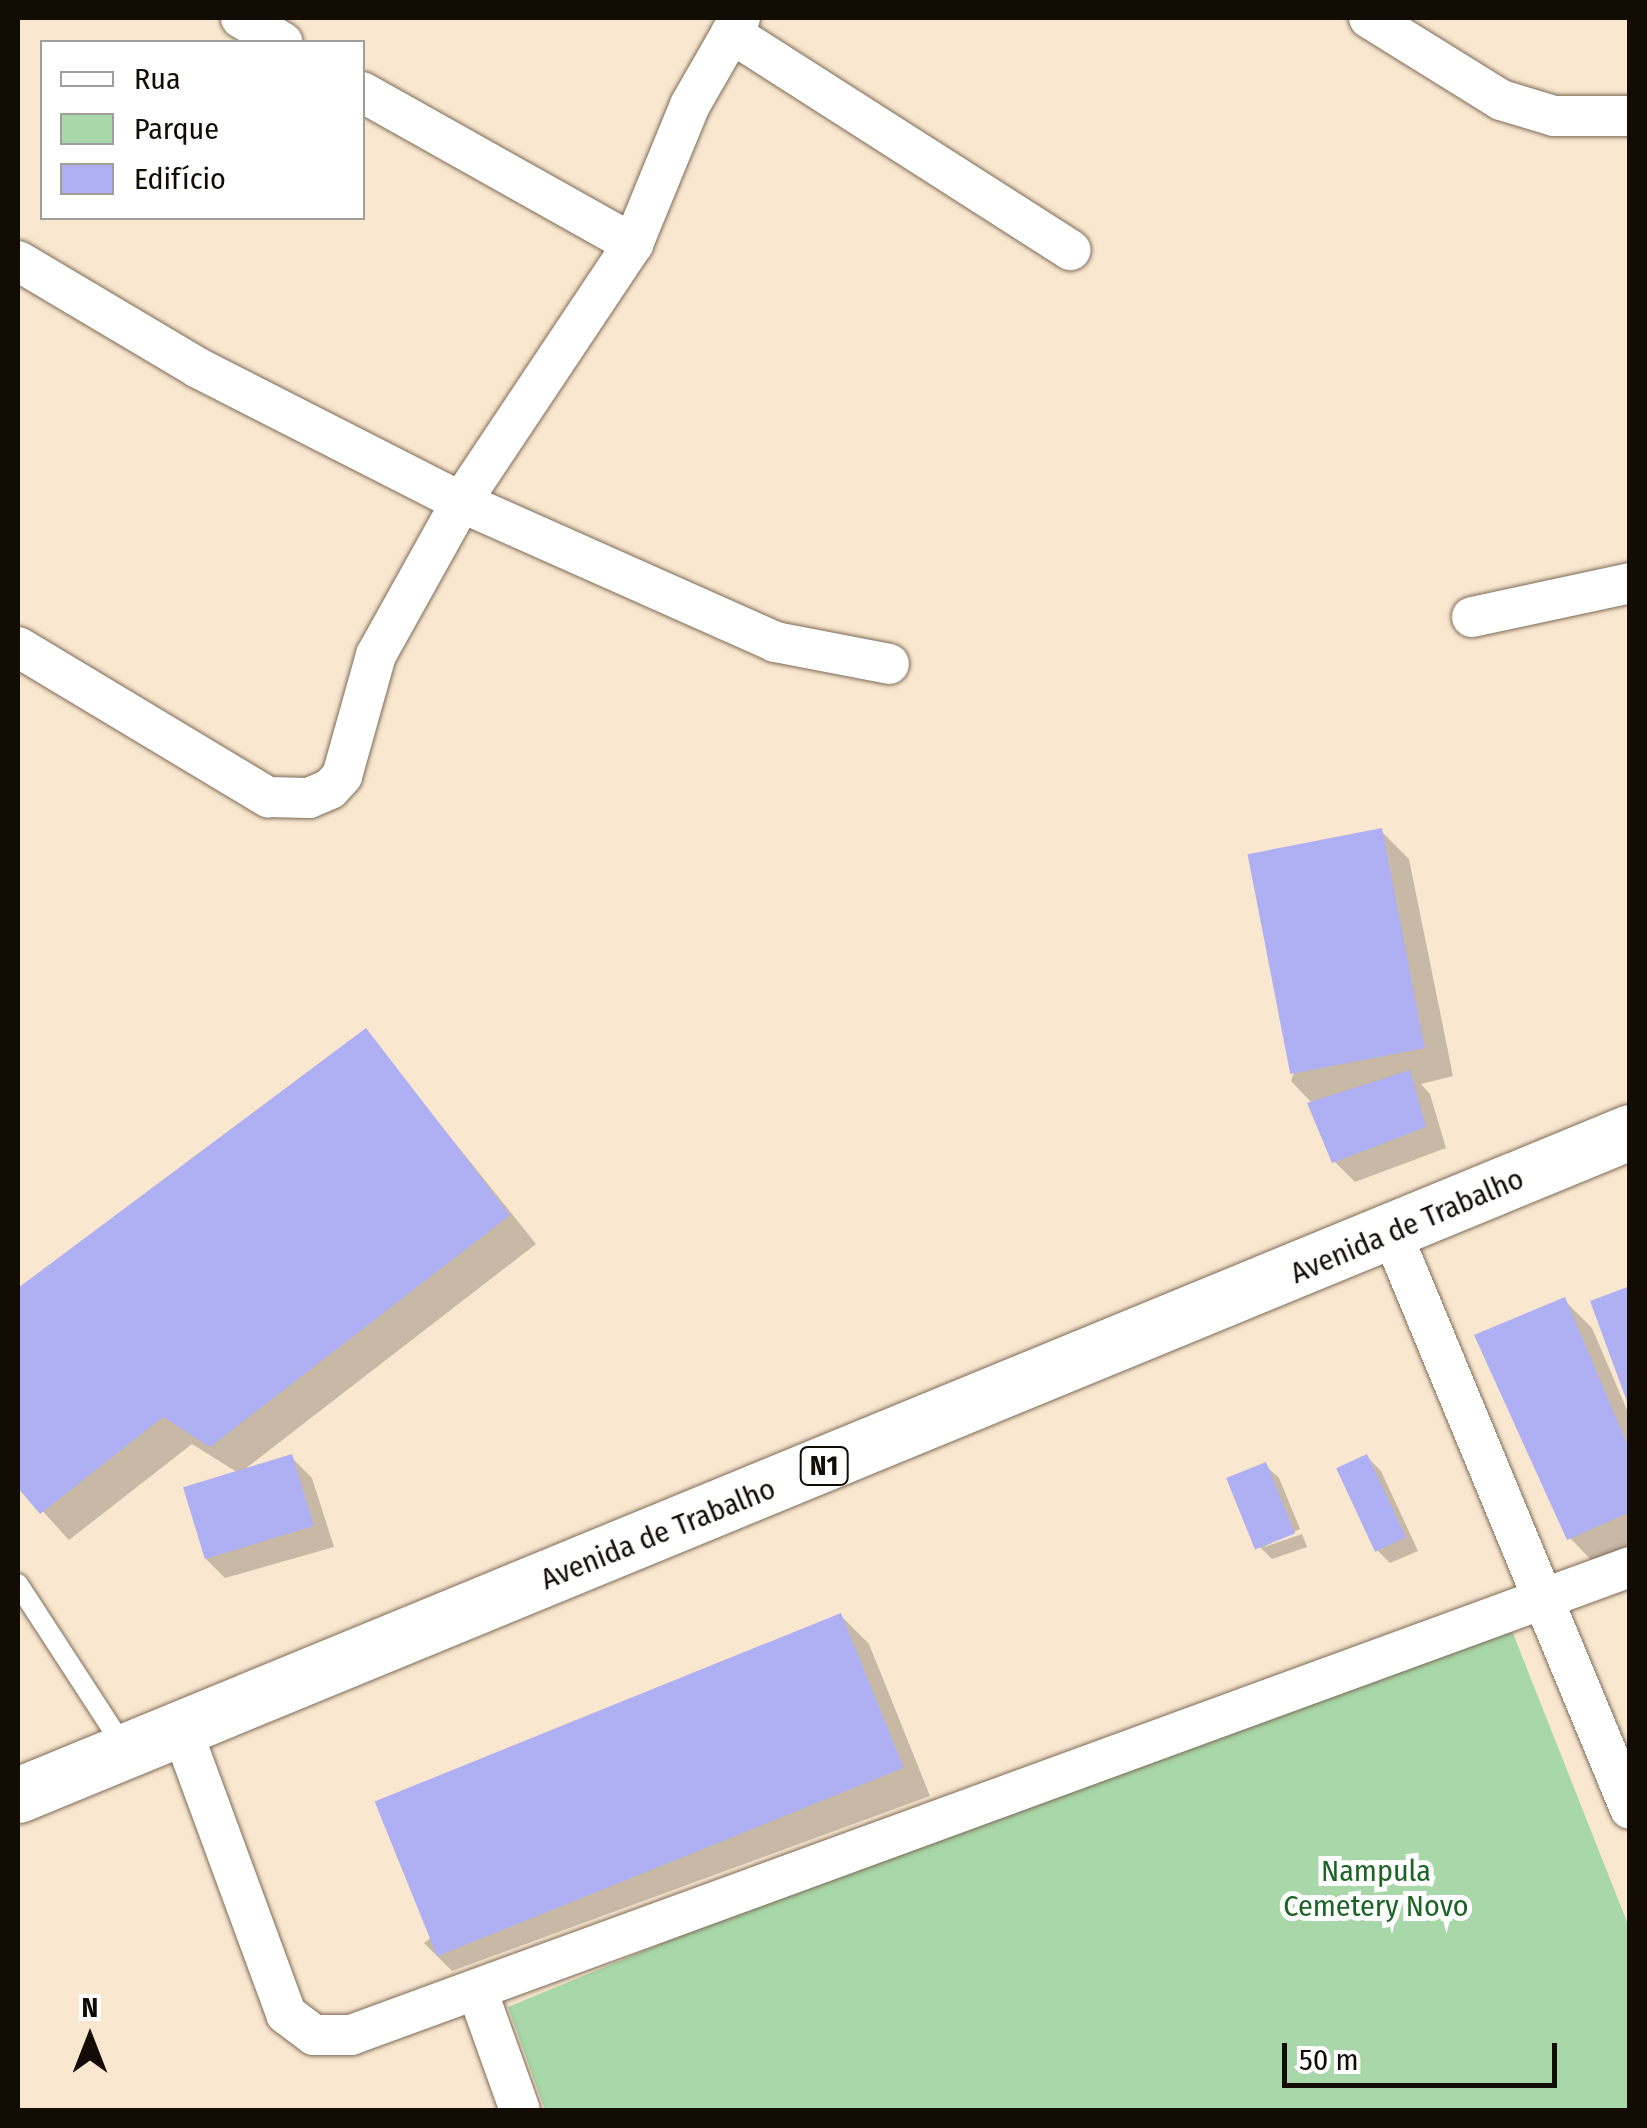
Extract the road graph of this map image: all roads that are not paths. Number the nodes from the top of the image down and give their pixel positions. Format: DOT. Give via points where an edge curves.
graph roads {
  1 [pos="242,18"];
  2 [pos="1369,18"];
  3 [pos="736,25"];
  4 [pos="279,40"];
  5 [pos="365,94"];
  6 [pos="1630,116"];
  7 [pos="633,244"];
  8 [pos="1070,250"];
  9 [pos="18,261"];
  10 [pos="460,502"];
  11 [pos="1630,584"];
  12 [pos="1472,617"];
  13 [pos="18,647"];
  14 [pos="888,664"];
  15 [pos="1630,1132"];
  16 [pos="1392,1234"];
  17 [pos="1630,1567"];
  18 [pos="18,1584"];
  19 [pos="1544,1600"];
  20 [pos="181,1728"];
  21 [pos="126,1751"];
  22 [pos="18,1796"];
  23 [pos="1630,1809"];
  24 [pos="478,1993"];
  25 [pos="520,2110"];
  1 -- 4 [label="street"];
  2 -- 6 [label="street" via="1501,100 1554,116"];
  3 -- 7 [label="street" via="684,118"];
  3 -- 8 [label="street"];
  5 -- 7 [label="street"];
  7 -- 10 [label="street"];
  9 -- 10 [label="street" via="198,368"];
  10 -- 13 [label="street" via="366,675 342,776 310,798 268,797 250,788"];
  10 -- 14 [label="street" via="746,631"];
  11 -- 12 [label="street"];
  15 -- 16 [label="highway, Avenida de Trabalho / N1"];
  16 -- 19 [label="street"];
  16 -- 20 [label="highway, Avenida de Trabalho / N1"];
  17 -- 19 [label="street"];
  18 -- 21 [label="lane"];
  19 -- 23 [label="street"];
  19 -- 24 [label="street" via="1034,1782"];
  20 -- 21 [label="highway, Avenida de Trabalho / N1"];
  20 -- 24 [label="street" via="286,2014 314,2034 351,2035"];
  21 -- 22 [label="highway, Avenida de Trabalho / N1"];
  24 -- 25 [label="street"];
}
